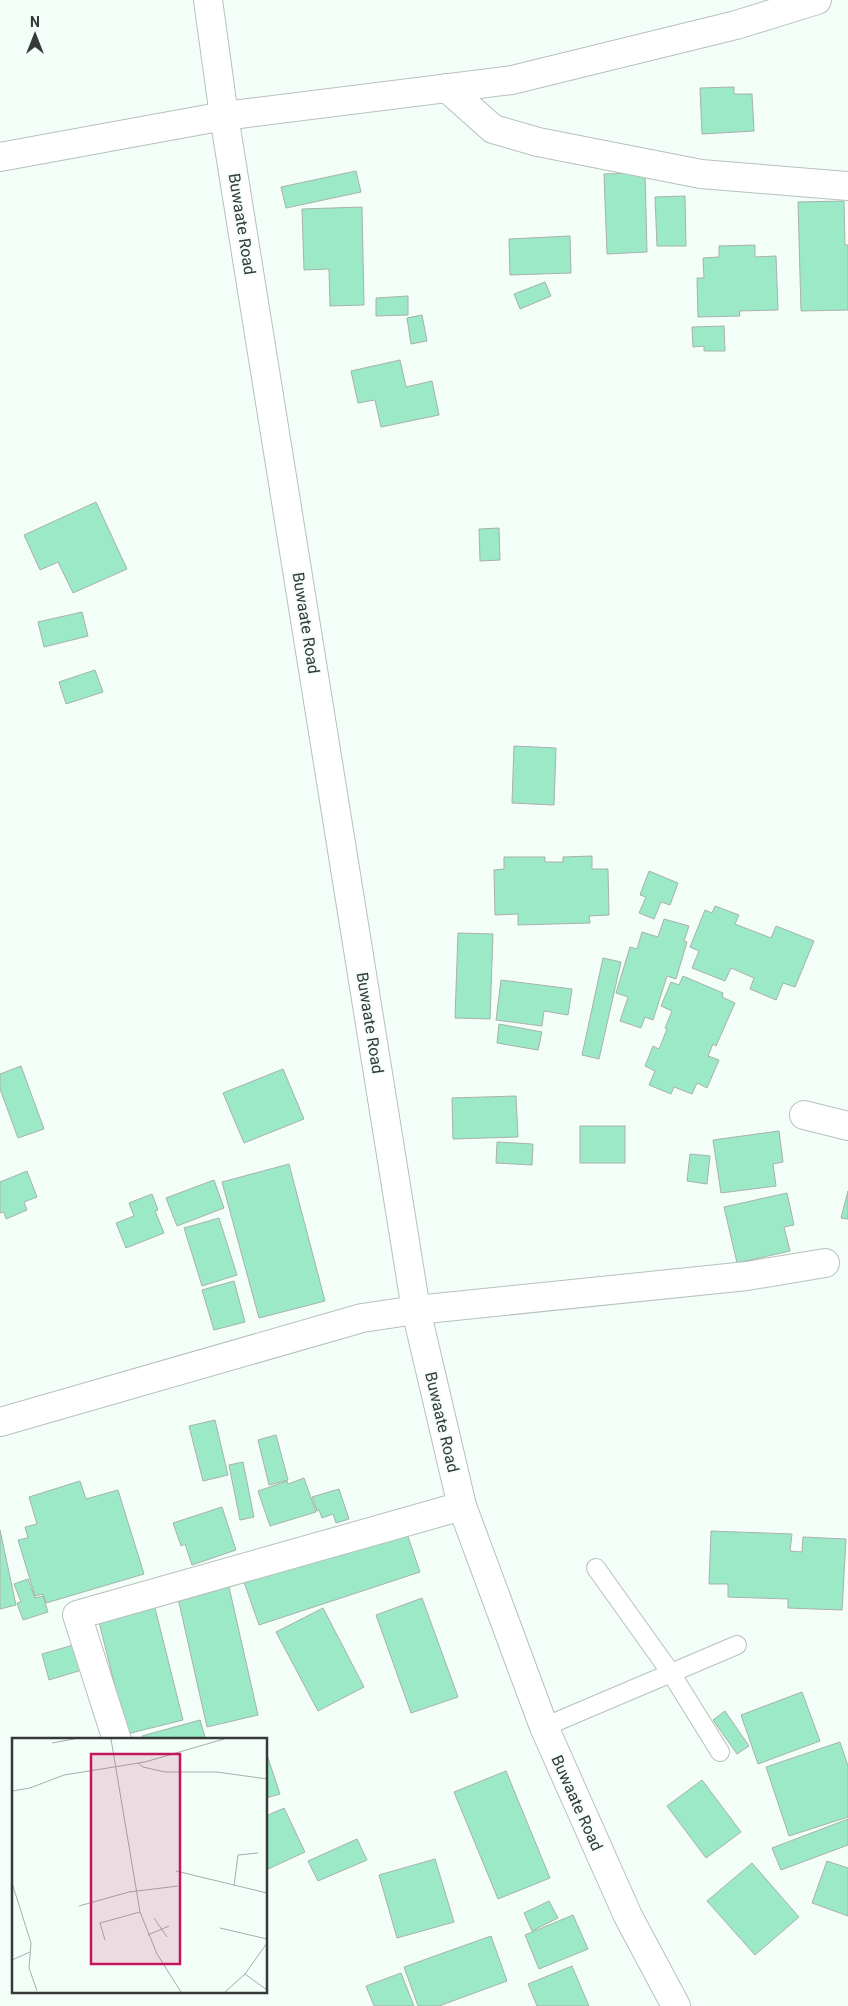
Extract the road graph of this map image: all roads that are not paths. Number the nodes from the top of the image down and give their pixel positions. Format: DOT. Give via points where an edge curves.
graph roads {
  1 [pos="208,0"];
  2 [pos="817,0"];
  3 [pos="447,88"];
  4 [pos="224,116"];
  5 [pos="0,157"];
  6 [pos="848,186"];
  7 [pos="804,1115"];
  8 [pos="848,1126"];
  9 [pos="825,1263"];
  10 [pos="416,1310"];
  11 [pos="0,1422"];
  12 [pos="462,1506"];
  13 [pos="596,1568"];
  14 [pos="737,1645"];
  15 [pos="671,1673"];
  16 [pos="544,1727"];
  17 [pos="116,1738"];
  18 [pos="720,1752"];
  19 [pos="676,2006"];
  1 -- 4 [label="street, Buwaate Road"];
  2 -- 3 [label="street" via="736,25 512,80"];
  3 -- 4 [label="street"];
  3 -- 6 [label="street" via="493,129 538,142 701,174"];
  4 -- 5 [label="street"];
  4 -- 10 [label="street, Buwaate Road"];
  7 -- 8 [label="street"];
  9 -- 10 [label="street" via="746,1276"];
  10 -- 11 [label="street" via="362,1318"];
  10 -- 12 [label="street, Buwaate Road"];
  12 -- 16 [label="street, Buwaate Road"];
  12 -- 17 [label="street" via="78,1614"];
  13 -- 15 [label="lane"];
  14 -- 15 [label="lane"];
  15 -- 16 [label="lane"];
  15 -- 18 [label="lane"];
  16 -- 19 [label="street, Buwaate Road" via="628,1916"];
}
